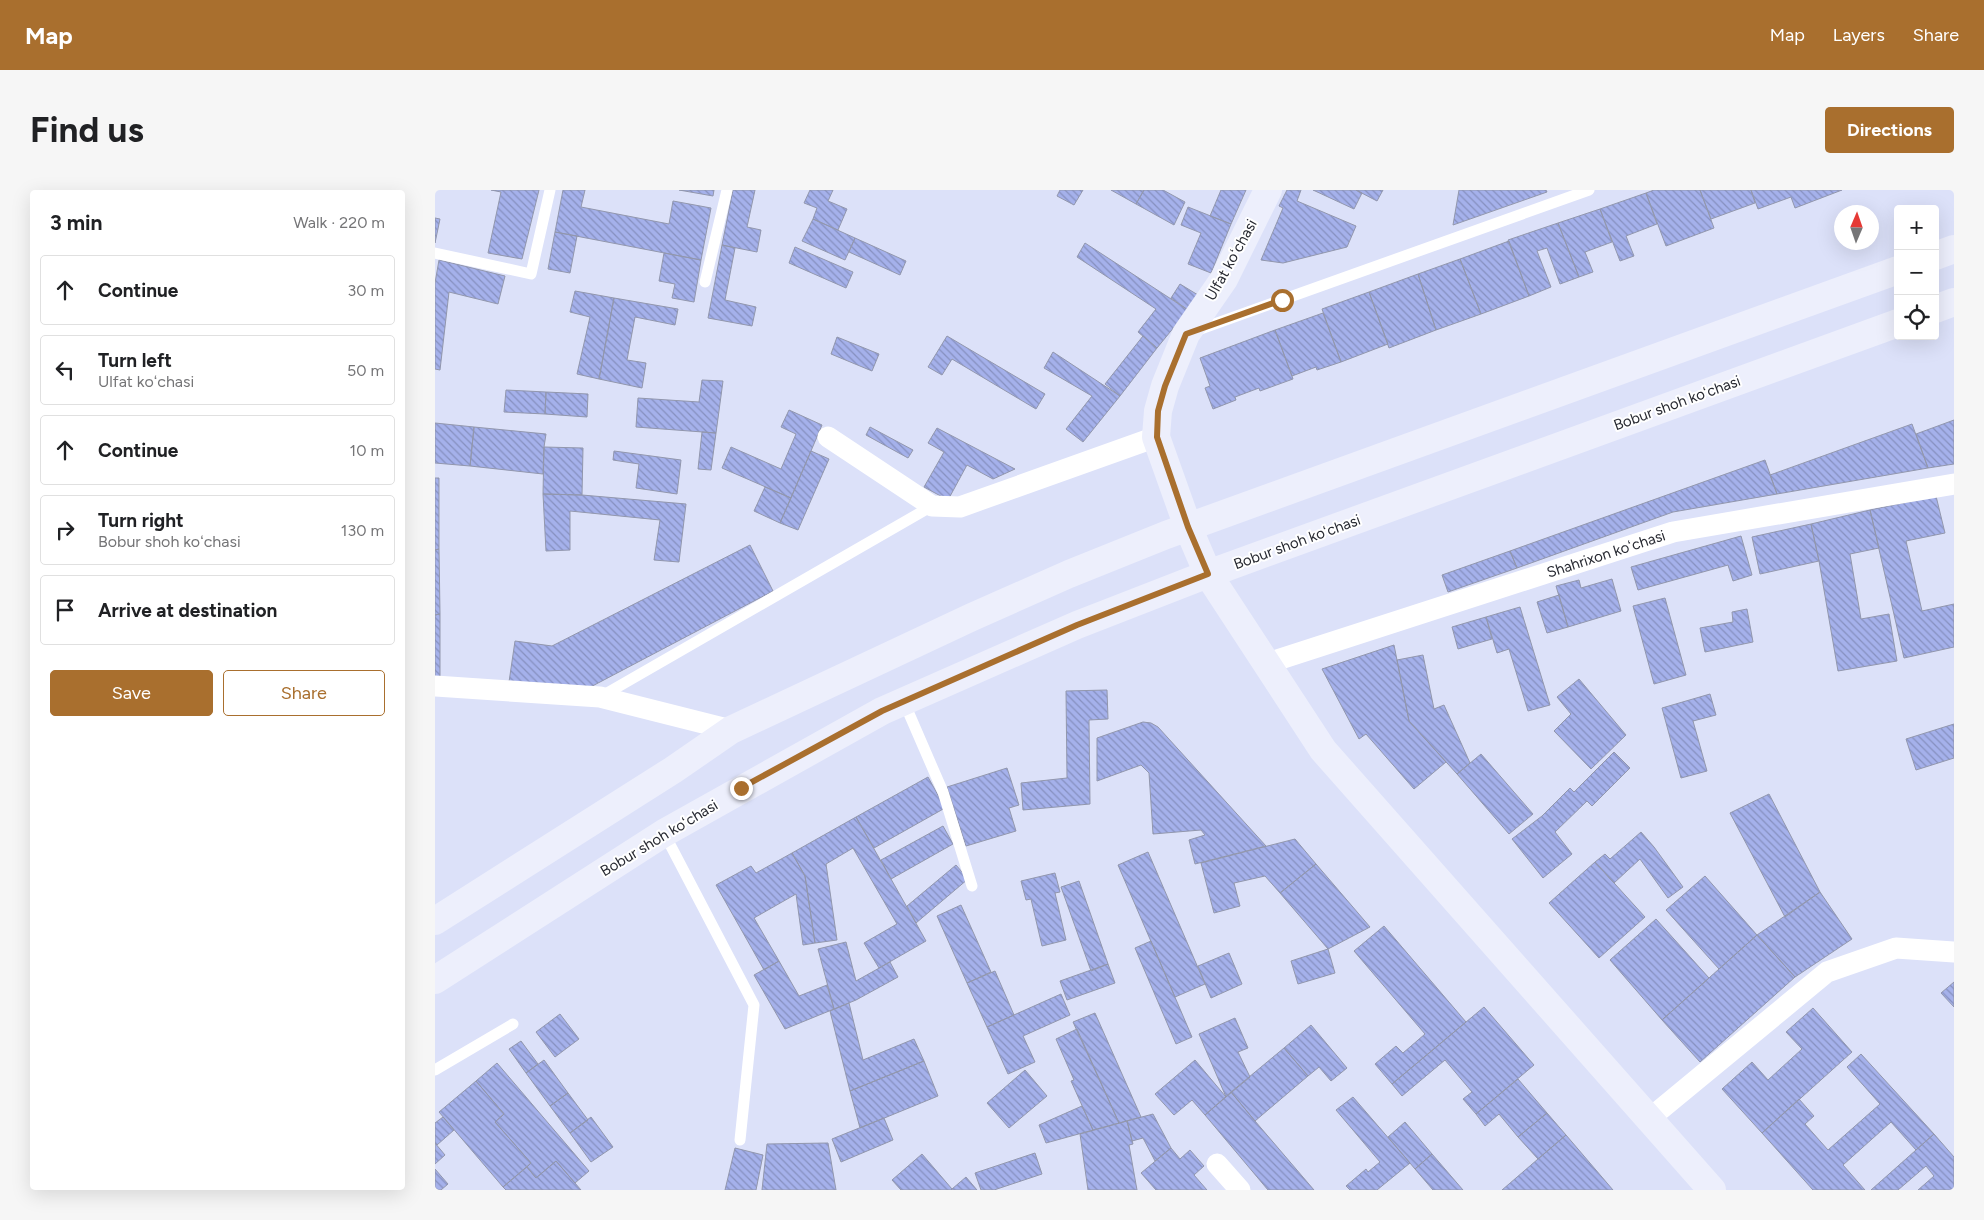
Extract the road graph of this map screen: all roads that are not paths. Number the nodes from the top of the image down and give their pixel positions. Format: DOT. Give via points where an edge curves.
graph roads {
  1 [pos="550,190"];
  2 [pos="727,190"];
  3 [pos="1268,190"];
  4 [pos="1589,190"];
  5 [pos="1954,249"];
  6 [pos="435,253"];
  7 [pos="1939,255"];
  8 [pos="1894,271"];
  9 [pos="705,282"];
  10 [pos="1954,302"];
  11 [pos="1939,308"];
  12 [pos="1894,324"];
  13 [pos="1186,334"];
  14 [pos="828,437"];
  15 [pos="1157,437"];
  16 [pos="1954,484"];
  17 [pos="932,506"];
  18 [pos="1188,527"];
  19 [pos="1208,574"];
  20 [pos="1267,663"];
  21 [pos="435,686"];
  22 [pos="600,697"];
  23 [pos="904,702"];
  24 [pos="731,730"];
  25 [pos="664,833"];
  26 [pos="972,886"];
  27 [pos="435,921"];
  28 [pos="1954,952"];
  29 [pos="435,980"];
  30 [pos="513,1024"];
  31 [pos="435,1070"];
  32 [pos="1649,1119"];
  33 [pos="741,1140"];
  34 [pos="1217,1164"];
  35 [pos="1240,1190"];
  36 [pos="1711,1190"];
  1 -- 6 [label="lane" via="531,274"];
  2 -- 9 [label="lane"];
  3 -- 13 [label="main road, Ulfat koʻchasi" via="1224,279"];
  4 -- 13 [label="lane"];
  5 -- 7 [label="main road"];
  8 -- 18 [label="main road"];
  10 -- 11 [label="main road"];
  12 -- 19 [label="main road, Bobur shoh koʻchasi"];
  13 -- 15 [label="main road, Ulfat koʻchasi" via="1165,386 1158,411"];
  14 -- 17 [label="street"];
  15 -- 17 [label="street" via="960,506"];
  15 -- 18 [label="main road, Ulfat koʻchasi"];
  16 -- 20 [label="street, Shahrixon koʻchasi" via="1673,532"];
  17 -- 22 [label="lane"];
  18 -- 19 [label="main road, Ulfat koʻchasi"];
  18 -- 24 [label="main road" via="972,617"];
  19 -- 20 [label="main road, Ulfat koʻchasi"];
  19 -- 23 [label="main road, Bobur shoh koʻchasi" via="1077,625"];
  20 -- 32 [label="main road, Ulfat koʻchasi" via="1323,750"];
  21 -- 22 [label="street"];
  22 -- 24 [label="street"];
  23 -- 25 [label="main road, Bobur shoh koʻchasi" via="882,711"];
  23 -- 26 [label="lane" via="943,792"];
  24 -- 27 [label="main road"];
  25 -- 29 [label="main road, Bobur shoh koʻchasi"];
  25 -- 33 [label="lane" via="754,1005"];
  28 -- 32 [label="street" via="1896,948 1827,972"];
  30 -- 31 [label="lane"];
  32 -- 36 [label="main road, Ulfat koʻchasi"];
  34 -- 35 [label="street"];
}
